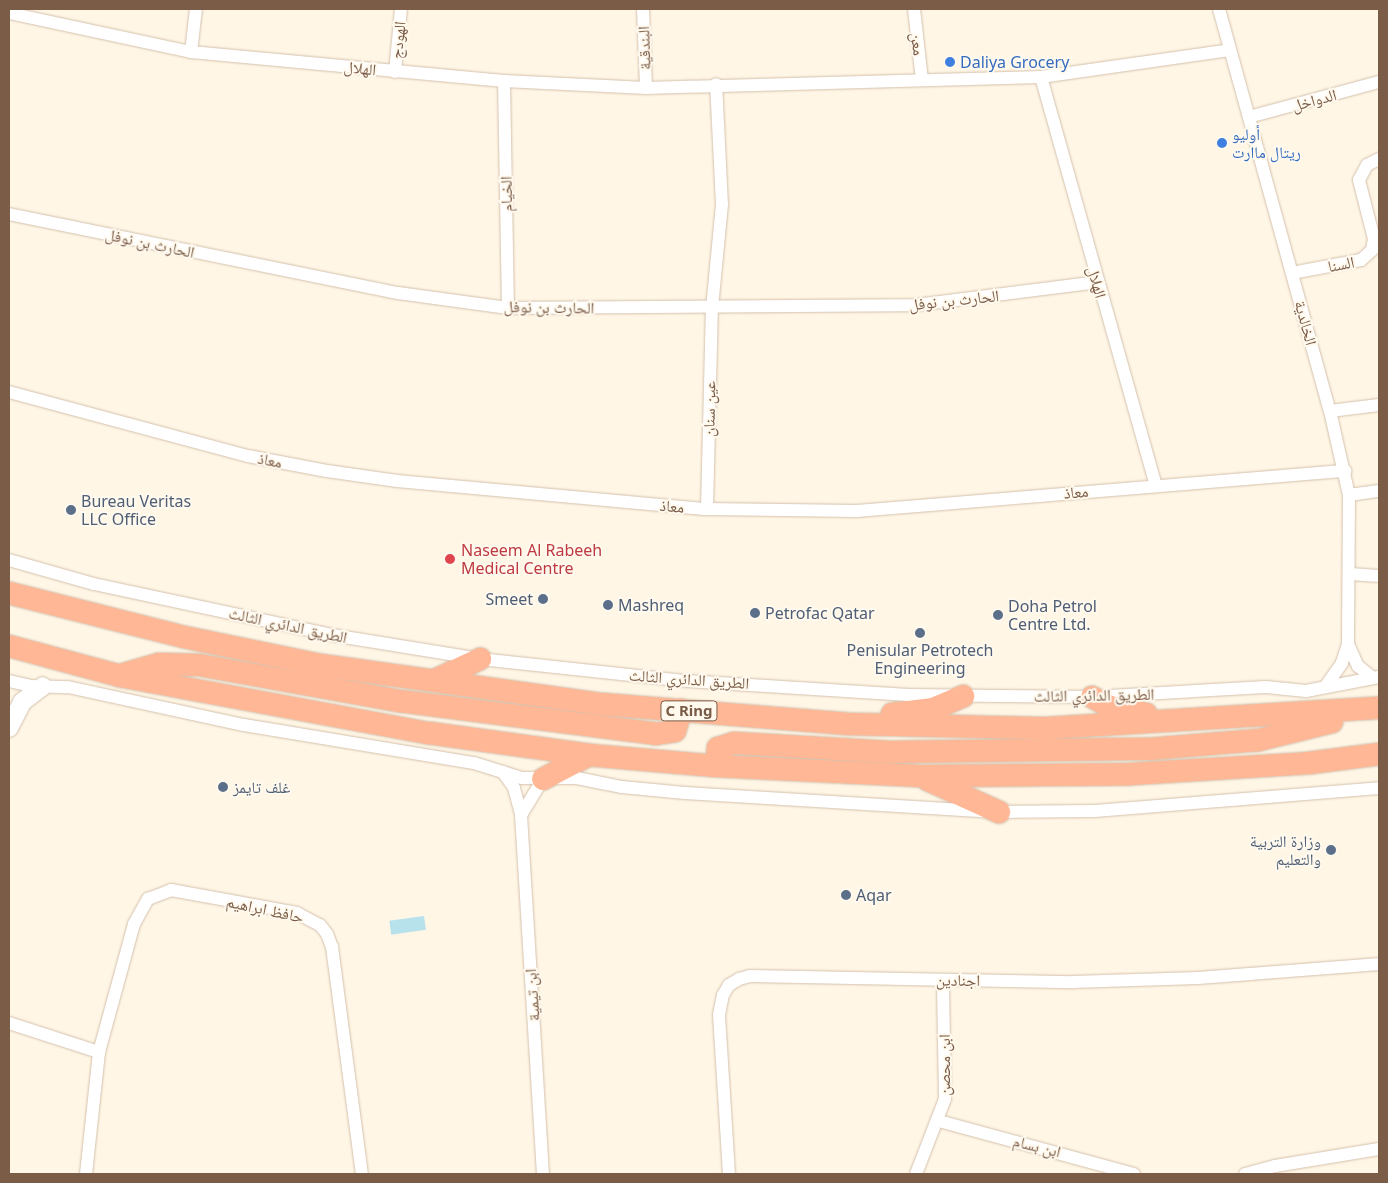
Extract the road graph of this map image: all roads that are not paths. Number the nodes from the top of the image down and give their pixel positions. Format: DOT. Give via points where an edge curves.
graph roads {
  1 [pos="196,9"];
  2 [pos="401,9"];
  3 [pos="643,9"];
  4 [pos="914,9"];
  5 [pos="1219,9"];
  6 [pos="9,13"];
  7 [pos="1230,50"];
  8 [pos="191,52"];
  9 [pos="394,72"];
  10 [pos="1041,77"];
  11 [pos="922,80"];
  12 [pos="504,81"];
  13 [pos="1379,82"];
  14 [pos="716,84"];
  15 [pos="646,88"];
  16 [pos="1249,117"];
  17 [pos="1379,160"];
  18 [pos="9,214"];
  19 [pos="1292,273"];
  20 [pos="1097,282"];
  21 [pos="508,308"];
  22 [pos="712,308"];
  23 [pos="9,392"];
  24 [pos="1379,405"];
  25 [pos="1330,412"];
  26 [pos="1345,471"];
  27 [pos="1156,486"];
  28 [pos="1379,491"];
  29 [pos="1349,495"];
  30 [pos="707,509"];
  31 [pos="9,560"];
  32 [pos="1350,574"];
  33 [pos="1379,576"];
  34 [pos="9,592"];
  35 [pos="1348,644"];
  36 [pos="9,646"];
  37 [pos="480,659"];
  38 [pos="120,676"];
  39 [pos="1376,678"];
  40 [pos="435,680"];
  41 [pos="9,681"];
  42 [pos="43,686"];
  43 [pos="1325,687"];
  44 [pos="963,696"];
  45 [pos="1092,697"];
  46 [pos="9,705"];
  47 [pos="1379,709"];
  48 [pos="681,710"];
  49 [pos="1189,722"];
  50 [pos="850,724"];
  51 [pos="9,726"];
  52 [pos="1379,754"];
  53 [pos="589,755"];
  54 [pos="716,766"];
  55 [pos="502,772"];
  56 [pos="917,776"];
  57 [pos="543,779"];
  58 [pos="1379,788"];
  59 [pos="999,812"];
  60 [pos="521,815"];
  61 [pos="1379,964"];
  62 [pos="943,980"];
  63 [pos="9,1023"];
  64 [pos="99,1052"];
  65 [pos="939,1121"];
  66 [pos="1379,1149"];
  67 [pos="86,1174"];
  68 [pos="362,1174"];
  69 [pos="543,1174"];
  70 [pos="729,1174"];
  71 [pos="916,1174"];
  72 [pos="1134,1174"];
  73 [pos="1245,1174"];
  1 -- 8 [label="street"];
  2 -- 9 [label="street, الهودج"];
  3 -- 15 [label="street, البندقية"];
  4 -- 11 [label="street, معن"];
  5 -- 7 [label="street, الخالدية"];
  6 -- 8 [label="street, الهلال"];
  7 -- 10 [label="street, الهلال"];
  7 -- 16 [label="street, الخالدية"];
  8 -- 9 [label="street, الهلال"];
  9 -- 12 [label="street, الهلال"];
  10 -- 11 [label="street, الهلال"];
  10 -- 20 [label="street, الهلال"];
  11 -- 14 [label="street, الهلال"];
  12 -- 15 [label="street, الهلال"];
  12 -- 21 [label="street, الخيام"];
  13 -- 16 [label="street, الدواخل"];
  14 -- 15 [label="street, الهلال"];
  14 -- 22 [label="street" via="722,205"];
  16 -- 19 [label="street, الخالدية"];
  17 -- 19 [label="street, السنا" via="1367,165 1359,180 1374,239 1372,250 1361,260"];
  18 -- 21 [label="street, الحارث بن نوفل" via="398,293"];
  19 -- 25 [label="street, الخالدية"];
  20 -- 22 [label="street, الحارث بن نوفل" via="945,303"];
  20 -- 27 [label="street, الهلال"];
  21 -- 22 [label="street, الحارث بن نوفل"];
  22 -- 30 [label="street, عين سنان"];
  23 -- 30 [label="street, معاذ" via="248,456 327,471 397,481"];
  24 -- 25 [label="street"];
  25 -- 26 [label="street, الخالدية"];
  26 -- 27 [label="street, معاذ"];
  26 -- 29 [label="street, الخالدية"];
  27 -- 30 [label="street, معاذ" via="856,511"];
  28 -- 29 [label="street"];
  29 -- 32 [label="street, الخالدية"];
  31 -- 37 [label="street, الطريق الدائري الثالث" via="94,584 332,635"];
  32 -- 33 [label="street"];
  32 -- 35 [label="street, الخالدية"];
  34 -- 40 [label="highway, الطريق الدائري الثالث / C Ring" via="184,637 320,665"];
  35 -- 39 [label="street, الخالدية" via="1358,666"];
  35 -- 43 [label="street, الخالدية" via="1342,663"];
  36 -- 38 [label="highway"];
  37 -- 40 [label="highway"];
  37 -- 44 [label="street, الطريق الدائري الثالث" via="687,681"];
  38 -- 48 [label="highway" via="159,664 200,665 400,701 656,734 676,731"];
  38 -- 53 [label="highway" via="429,734"];
  39 -- 43 [label="street, الطريق الدائري الثالث"];
  40 -- 48 [label="highway, الطريق الدائري الثالث / C Ring" via="601,704"];
  41 -- 42 [label="street"];
  42 -- 51 [label="street" via="22,702"];
  42 -- 55 [label="street" via="68,688 244,725 474,763"];
  43 -- 45 [label="street, الطريق الدائري الثالث" via="1306,691 1266,688"];
  44 -- 45 [label="street, الطريق الدائري الثالث"];
  44 -- 50 [label="highway" via="933,709"];
  45 -- 49 [label="highway" via="1120,710"];
  46 -- 51 [label="street"];
  47 -- 49 [label="highway, الطريق الدائري الثالث / C Ring"];
  47 -- 54 [label="highway" via="1259,740 1149,749 889,752 730,743 718,748"];
  48 -- 50 [label="highway, الطريق الدائري الثالث / C Ring"];
  49 -- 50 [label="highway, الطريق الدائري الثالث / C Ring" via="1048,728"];
  52 -- 56 [label="highway" via="1309,763 1132,774"];
  53 -- 54 [label="highway"];
  53 -- 57 [label="highway"];
  54 -- 56 [label="highway"];
  55 -- 57 [label="street"];
  55 -- 60 [label="street, ابن تيمية" via="514,788"];
  56 -- 59 [label="highway"];
  57 -- 59 [label="street" via="577,778 622,787 685,793"];
  57 -- 60 [label="street"];
  58 -- 59 [label="street" via="1095,811"];
  60 -- 69 [label="street, ابن تيمية"];
  61 -- 62 [label="street, اجنادين" via="1156,980"];
  62 -- 65 [label="street, ابن محصن" via="946,1086"];
  62 -- 70 [label="street, اجنادين" via="750,976 729,985 723,994 719,1015"];
  63 -- 64 [label="street"];
  64 -- 67 [label="street, حافظ ابراهيم"];
  64 -- 68 [label="street, حافظ ابراهيم" via="134,924 148,899 157,893 171,890 310,918 324,929 332,946"];
  65 -- 71 [label="street, ابن محصن"];
  65 -- 72 [label="street, ابن بسام"];
  66 -- 73 [label="street"];
}
